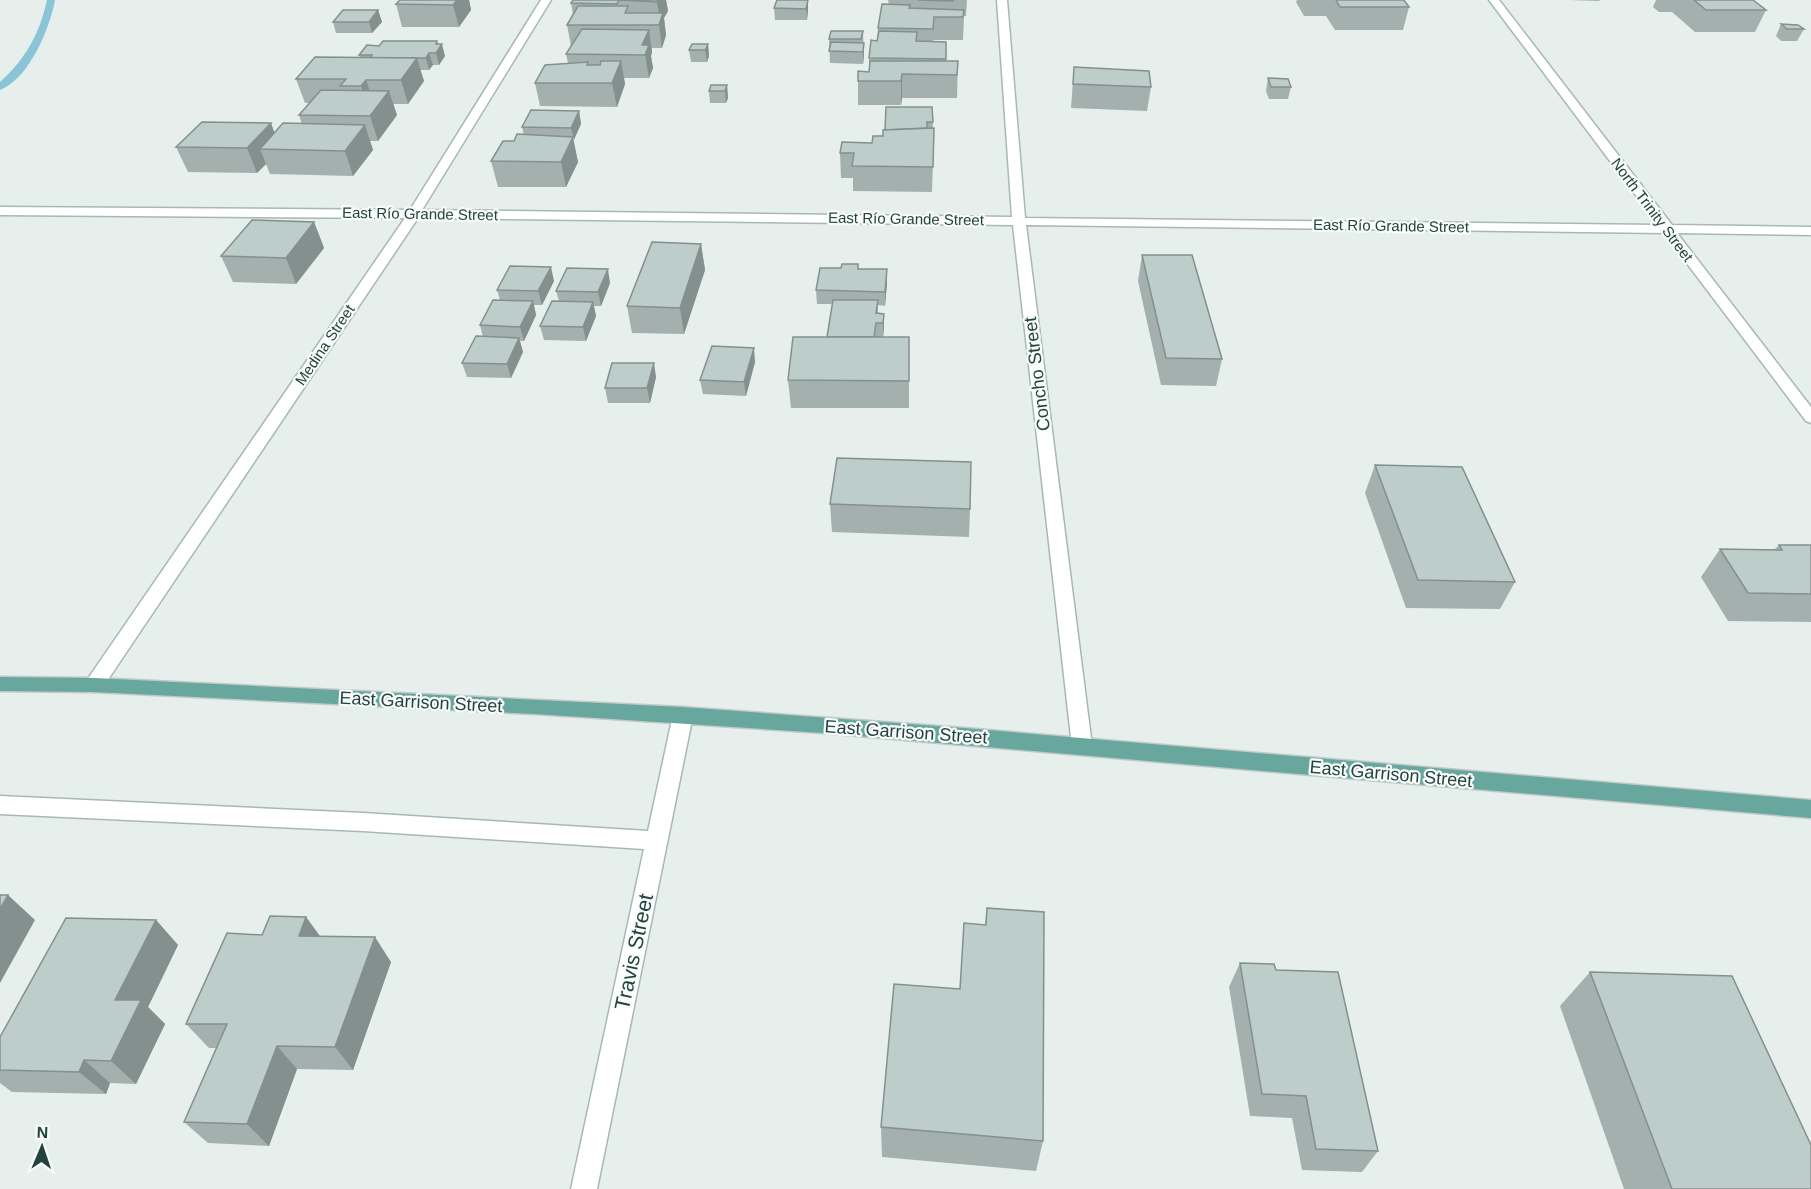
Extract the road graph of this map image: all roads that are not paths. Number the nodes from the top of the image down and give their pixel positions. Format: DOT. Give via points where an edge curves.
graph roads {
  1 [pos="546,0"];
  2 [pos="1002,0"];
  3 [pos="1494,0"];
  4 [pos="0,211"];
  5 [pos="414,214"];
  6 [pos="1019,220"];
  7 [pos="1667,229"];
  8 [pos="1811,231"];
  9 [pos="1811,418"];
  10 [pos="0,684"];
  11 [pos="94,685"];
  12 [pos="683,715"];
  13 [pos="1082,746"];
  14 [pos="0,805"];
  15 [pos="1811,809"];
  16 [pos="657,841"];
  17 [pos="584,1189"];
  1 -- 5 [label="street, Medina Street"];
  2 -- 6 [label="street, Concho Street"];
  3 -- 7 [label="street, North Trinity Street"];
  4 -- 5 [label="street, East Río Grande Street"];
  5 -- 6 [label="street, East Río Grande Street"];
  5 -- 11 [label="street, Medina Street"];
  6 -- 7 [label="street, East Río Grande Street"];
  6 -- 13 [label="street, Concho Street"];
  7 -- 8 [label="street, East Río Grande Street"];
  7 -- 9 [label="street, North Trinity Street"];
  10 -- 11 [label="main road, East Garrison Street"];
  11 -- 12 [label="main road, East Garrison Street"];
  12 -- 13 [label="main road, East Garrison Street"];
  12 -- 16 [label="street, Travis Street"];
  13 -- 15 [label="main road, East Garrison Street"];
  14 -- 16 [label="street"];
  16 -- 17 [label="street, Travis Street"];
}
